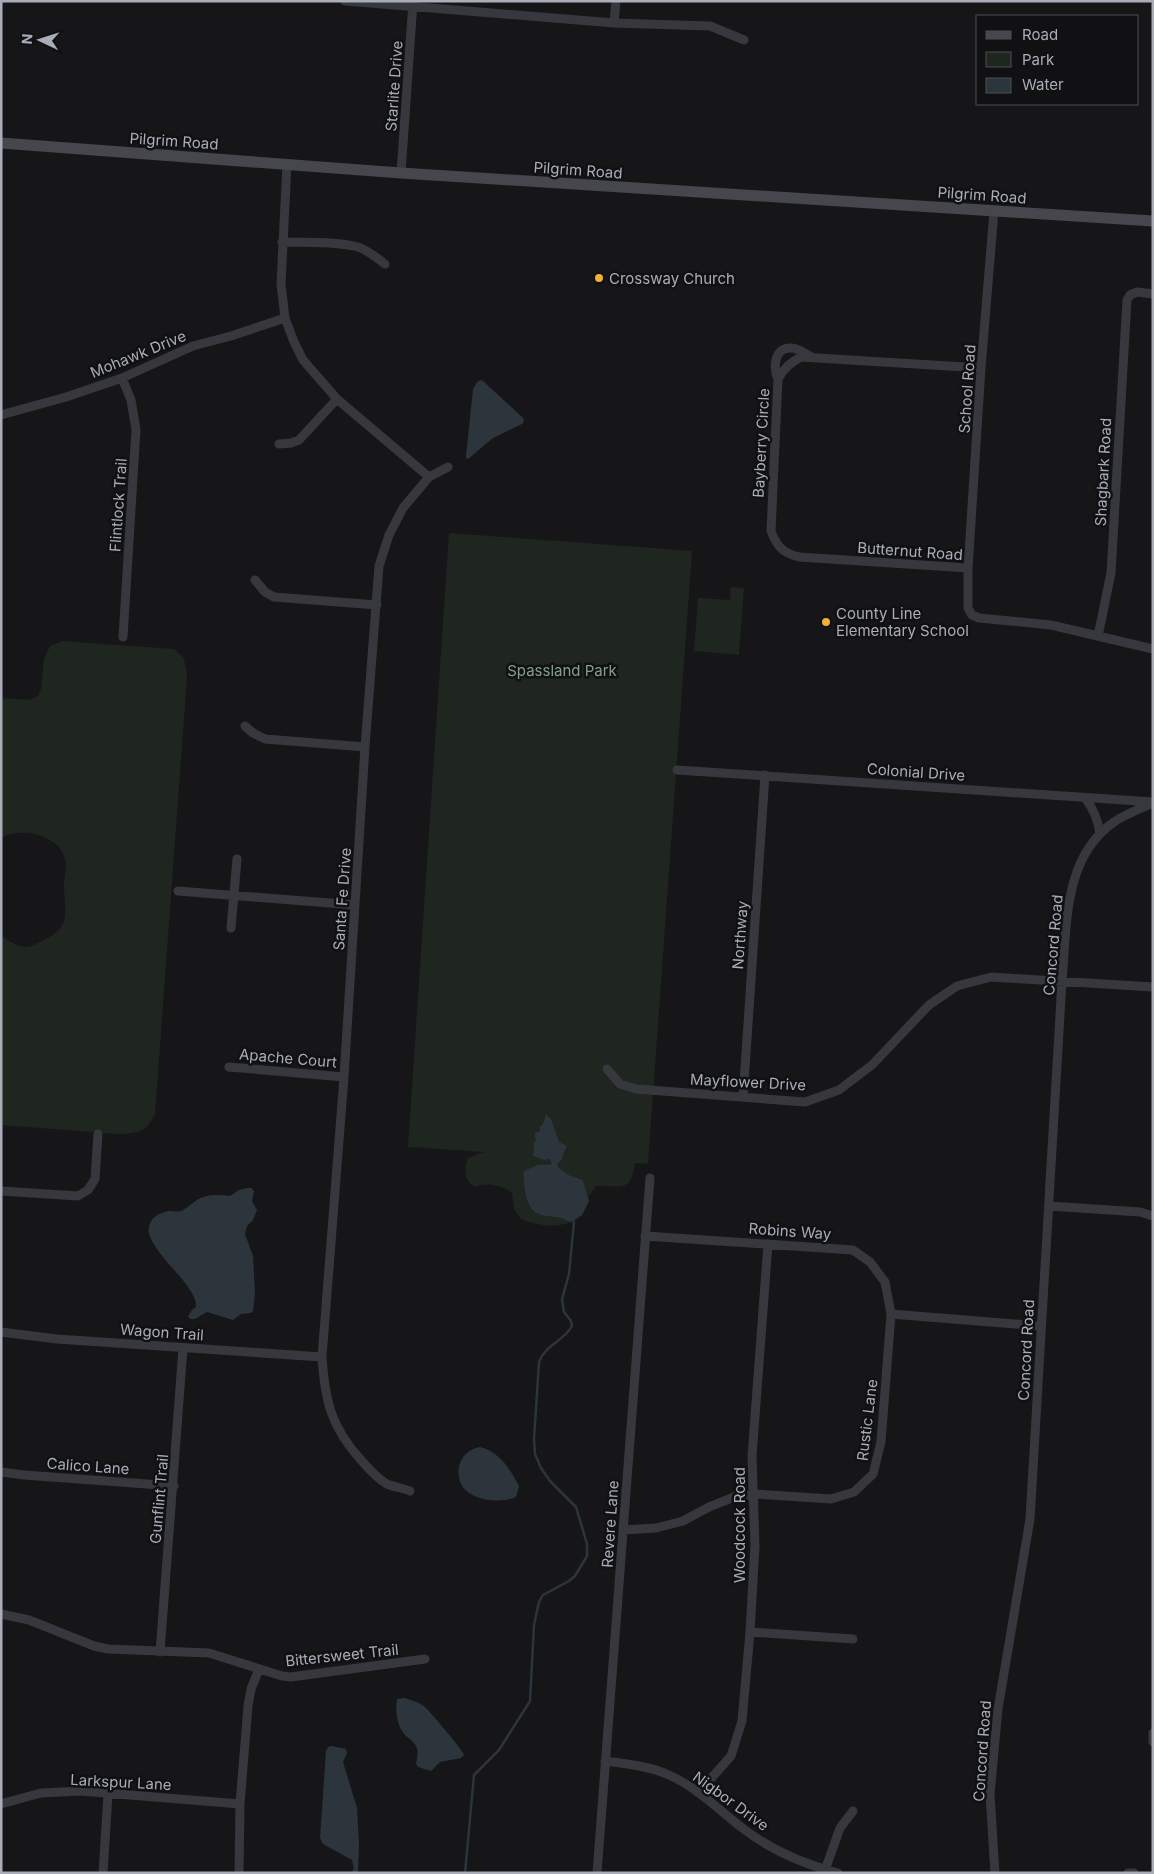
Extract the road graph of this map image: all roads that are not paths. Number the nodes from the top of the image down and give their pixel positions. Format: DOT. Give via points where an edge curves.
graph roads {
  1 [pos="345,1"];
  2 [pos="616,1"];
  3 [pos="413,4"];
  4 [pos="614,23"];
  5 [pos="744,40"];
  6 [pos="1,143"];
  7 [pos="287,164"];
  8 [pos="402,173"];
  9 [pos="994,211"];
  10 [pos="1153,221"];
  11 [pos="282,242"];
  12 [pos="385,264"];
  13 [pos="1153,294"];
  14 [pos="285,318"];
  15 [pos="811,357"];
  16 [pos="982,368"];
  17 [pos="122,378"];
  18 [pos="778,379"];
  19 [pos="337,399"];
  20 [pos="1,415"];
  21 [pos="279,444"];
  22 [pos="448,467"];
  23 [pos="429,477"];
  24 [pos="799,557"];
  25 [pos="968,568"];
  26 [pos="255,580"];
  27 [pos="377,605"];
  28 [pos="1098,636"];
  29 [pos="123,637"];
  30 [pos="1153,649"];
  31 [pos="245,726"];
  32 [pos="365,747"];
  33 [pos="677,770"];
  34 [pos="765,776"];
  35 [pos="1085,798"];
  36 [pos="1153,803"];
  37 [pos="1100,834"];
  38 [pos="237,859"];
  39 [pos="178,891"];
  40 [pos="234,895"];
  41 [pos="355,904"];
  42 [pos="231,928"];
  43 [pos="1062,981"];
  44 [pos="1153,988"];
  45 [pos="229,1067"];
  46 [pos="607,1068"];
  47 [pos="344,1077"];
  48 [pos="743,1097"];
  49 [pos="98,1134"];
  50 [pos="650,1178"];
  51 [pos="1,1191"];
  52 [pos="1048,1206"];
  53 [pos="1153,1216"];
  54 [pos="646,1236"];
  55 [pos="768,1244"];
  56 [pos="891,1314"];
  57 [pos="1041,1326"];
  58 [pos="1,1332"];
  59 [pos="183,1348"];
  60 [pos="322,1357"];
  61 [pos="1,1472"];
  62 [pos="174,1486"];
  63 [pos="410,1490"];
  64 [pos="755,1494"];
  65 [pos="623,1530"];
  66 [pos="1,1614"];
  67 [pos="750,1632"];
  68 [pos="854,1639"];
  69 [pos="160,1652"];
  70 [pos="426,1659"];
  71 [pos="259,1669"];
  72 [pos="1153,1734"];
  73 [pos="1153,1742"];
  74 [pos="605,1761"];
  75 [pos="698,1793"];
  76 [pos="108,1794"];
  77 [pos="1,1804"];
  78 [pos="240,1804"];
  79 [pos="853,1811"];
  80 [pos="825,1871"];
  81 [pos="103,1873"];
  82 [pos="238,1873"];
  83 [pos="597,1873"];
  84 [pos="838,1873"];
  85 [pos="995,1873"];
  86 [pos="1128,1873"];
  87 [pos="1134,1873"];
  1 -- 3 [label="street"];
  2 -- 4 [label="street"];
  3 -- 4 [label="street"];
  3 -- 8 [label="street, Starlite Drive"];
  4 -- 5 [label="street" via="710,26"];
  6 -- 7 [label="street, Pilgrim Road"];
  7 -- 8 [label="street, Pilgrim Road"];
  7 -- 11 [label="street"];
  8 -- 9 [label="street, Pilgrim Road"];
  9 -- 10 [label="street, Pilgrim Road"];
  9 -- 16 [label="street, School Road"];
  11 -- 12 [label="street" via="358,247"];
  11 -- 14 [label="street" via="281,284"];
  13 -- 28 [label="street, Shagbark Road" via="1137,292 1130,295 1126,308 1111,573"];
  14 -- 17 [label="street, Mohawk Drive" via="193,346"];
  14 -- 19 [label="street" via="303,360"];
  15 -- 16 [label="street, Bayberry Circle"];
  15 -- 18 [label="street, Bayberry Circle" via="801,357 790,363"];
  15 -- 18 [label="street" via="798,349 784,350 774,364"];
  16 -- 25 [label="street, School Road"];
  17 -- 20 [label="street, Mohawk Drive"];
  17 -- 29 [label="street, Flintlock Trail" via="131,400 136,430"];
  18 -- 24 [label="street, Bayberry Circle" via="771,531 786,554"];
  19 -- 21 [label="street" via="299,440"];
  19 -- 23 [label="street"];
  22 -- 23 [label="street, Santa Fe Drive"];
  23 -- 27 [label="street, Santa Fe Drive" via="404,508 389,535 379,566"];
  24 -- 25 [label="street, Butternut Road"];
  25 -- 28 [label="street, Butternut Road" via="968,608 972,615 1051,625"];
  26 -- 27 [label="street" via="274,597"];
  27 -- 32 [label="street, Santa Fe Drive"];
  28 -- 30 [label="street, Butternut Road"];
  31 -- 32 [label="street" via="265,739"];
  32 -- 41 [label="street, Santa Fe Drive"];
  33 -- 34 [label="street, Colonial Drive"];
  34 -- 35 [label="street, Colonial Drive"];
  34 -- 48 [label="street, Northway"];
  35 -- 36 [label="street, Colonial Drive"];
  35 -- 37 [label="street" via="1099,821"];
  36 -- 37 [label="street, Concord Road" via="1115,821"];
  37 -- 43 [label="street, Concord Road" via="1079,865 1069,897"];
  38 -- 40 [label="street"];
  39 -- 40 [label="street"];
  40 -- 41 [label="street"];
  40 -- 42 [label="street"];
  41 -- 47 [label="street, Santa Fe Drive"];
  43 -- 44 [label="street, Mayflower Drive"];
  43 -- 48 [label="street, Mayflower Drive" via="991,977 957,986 929,1005 872,1065 839,1090 805,1102"];
  43 -- 52 [label="street, Concord Road"];
  45 -- 47 [label="street, Apache Court"];
  46 -- 48 [label="street, Mayflower Drive" via="620,1084 629,1088"];
  47 -- 60 [label="street, Santa Fe Drive"];
  49 -- 51 [label="street" via="95,1180 78,1196"];
  50 -- 54 [label="street, Revere Lane"];
  52 -- 53 [label="street" via="1140,1212"];
  52 -- 57 [label="street, Concord Road"];
  54 -- 55 [label="street, Robins Way"];
  54 -- 65 [label="street, Revere Lane"];
  55 -- 56 [label="street, Robins Way" via="853,1250 870,1262 885,1282"];
  55 -- 64 [label="street, Woodcock Road" via="752,1456"];
  56 -- 57 [label="street"];
  56 -- 64 [label="street, Rustic Lane" via="881,1442 873,1474 854,1492 831,1499"];
  57 -- 85 [label="street, Concord Road" via="1030,1518 998,1709 990,1794"];
  58 -- 59 [label="street, Wagon Trail"];
  59 -- 60 [label="street, Wagon Trail"];
  59 -- 62 [label="street, Gunflint Trail"];
  60 -- 63 [label="street, Santa Fe Drive" via="331,1415 346,1444 387,1484"];
  61 -- 62 [label="street, Calico Lane"];
  62 -- 69 [label="street, Gunflint Trail"];
  64 -- 65 [label="street, Rustic Lane" via="734,1497 683,1522"];
  64 -- 67 [label="street, Woodcock Road" via="756,1546"];
  65 -- 74 [label="street, Revere Lane"];
  66 -- 69 [label="street, Bittersweet Trail" via="29,1620 108,1649"];
  67 -- 68 [label="street"];
  67 -- 75 [label="street, Woodcock Road" via="742,1721 731,1756"];
  69 -- 71 [label="street, Bittersweet Trail" via="208,1653"];
  70 -- 71 [label="street, Bittersweet Trail" via="291,1677"];
  71 -- 78 [label="street" via="248,1706"];
  72 -- 73 [label="street"];
  74 -- 75 [label="street, Nigbor Drive" via="670,1775"];
  74 -- 83 [label="street, Revere Lane"];
  75 -- 80 [label="street, Nigbor Drive" via="743,1829 783,1854"];
  76 -- 77 [label="street, Larkspur Lane" via="81,1791 41,1793"];
  76 -- 78 [label="street, Larkspur Lane"];
  76 -- 81 [label="street"];
  78 -- 82 [label="street"];
  79 -- 80 [label="street" via="840,1828"];
  80 -- 84 [label="street, Nigbor Drive"];
  86 -- 87 [label="street"];
}
